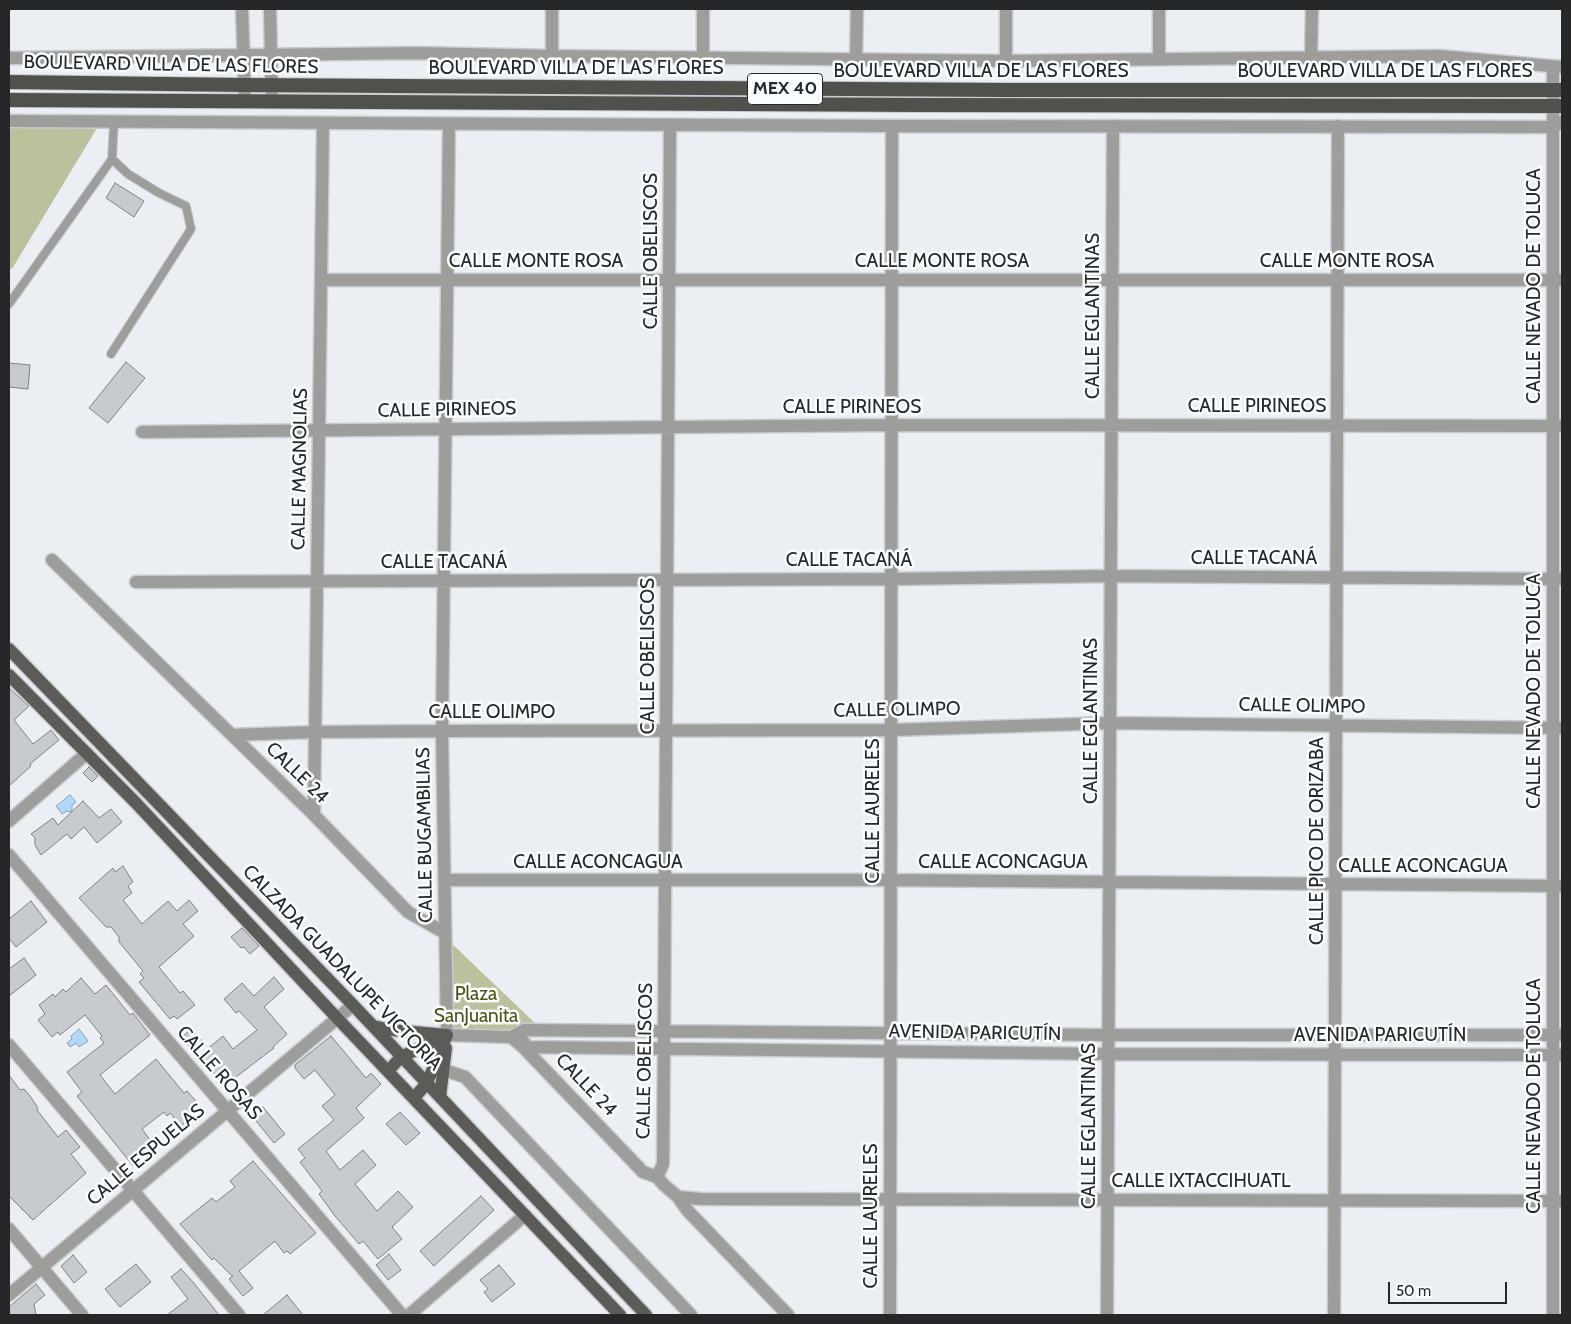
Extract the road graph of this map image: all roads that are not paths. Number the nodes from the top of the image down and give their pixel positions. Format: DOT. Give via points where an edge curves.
graph roads {
  1 [pos="242,9"];
  2 [pos="270,9"];
  3 [pos="552,9"];
  4 [pos="703,9"];
  5 [pos="857,9"];
  6 [pos="1006,9"];
  7 [pos="1159,9"];
  8 [pos="1312,9"];
  9 [pos="244,55"];
  10 [pos="272,55"];
  11 [pos="552,56"];
  12 [pos="1311,57"];
  13 [pos="9,58"];
  14 [pos="702,58"];
  15 [pos="856,59"];
  16 [pos="1159,59"];
  17 [pos="1006,61"];
  18 [pos="1558,67"];
  19 [pos="9,82"];
  20 [pos="244,85"];
  21 [pos="272,85"];
  22 [pos="1558,90"];
  23 [pos="9,100"];
  24 [pos="245,102"];
  25 [pos="272,102"];
  26 [pos="1558,106"];
  27 [pos="9,121"];
  28 [pos="114,122"];
  29 [pos="323,123"];
  30 [pos="448,124"];
  31 [pos="670,125"];
  32 [pos="1557,125"];
  33 [pos="892,126"];
  34 [pos="1113,126"];
  35 [pos="1338,126"];
  36 [pos="112,159"];
  37 [pos="893,279"];
  38 [pos="1112,279"];
  39 [pos="321,280"];
  40 [pos="447,280"];
  41 [pos="669,280"];
  42 [pos="1337,280"];
  43 [pos="1558,280"];
  44 [pos="9,304"];
  45 [pos="110,354"];
  46 [pos="893,425"];
  47 [pos="1111,425"];
  48 [pos="1337,425"];
  49 [pos="1558,426"];
  50 [pos="668,427"];
  51 [pos="445,429"];
  52 [pos="319,430"];
  53 [pos="142,432"];
  54 [pos="52,560"];
  55 [pos="1111,576"];
  56 [pos="1336,578"];
  57 [pos="892,579"];
  58 [pos="1558,579"];
  59 [pos="667,580"];
  60 [pos="317,581"];
  61 [pos="444,581"];
  62 [pos="136,582"];
  63 [pos="9,649"];
  64 [pos="9,674"];
  65 [pos="1110,723"];
  66 [pos="1336,725"];
  67 [pos="1558,728"];
  68 [pos="892,730"];
  69 [pos="442,731"];
  70 [pos="666,731"];
  71 [pos="315,732"];
  72 [pos="232,735"];
  73 [pos="87,753"];
  74 [pos="314,815"];
  75 [pos="9,821"];
  76 [pos="9,856"];
  77 [pos="444,880"];
  78 [pos="665,880"];
  79 [pos="891,880"];
  80 [pos="1109,882"];
  81 [pos="1335,884"];
  82 [pos="1558,886"];
  83 [pos="445,933"];
  84 [pos="352,1005"];
  85 [pos="337,1018"];
  86 [pos="373,1026"];
  87 [pos="524,1030"];
  88 [pos="664,1031"];
  89 [pos="891,1033"];
  90 [pos="447,1035"];
  91 [pos="1108,1035"];
  92 [pos="1335,1035"];
  93 [pos="1558,1035"];
  94 [pos="511,1037"];
  95 [pos="9,1045"];
  96 [pos="524,1047"];
  97 [pos="664,1048"];
  98 [pos="891,1051"];
  99 [pos="1108,1054"];
  100 [pos="1334,1054"];
  101 [pos="1558,1054"];
  102 [pos="401,1057"];
  103 [pos="444,1070"];
  104 [pos="388,1071"];
  105 [pos="427,1083"];
  106 [pos="440,1097"];
  107 [pos="414,1098"];
  108 [pos="227,1111"];
  109 [pos="660,1181"];
  110 [pos="132,1190"];
  111 [pos="678,1197"];
  112 [pos="890,1199"];
  113 [pos="1108,1199"];
  114 [pos="1334,1200"];
  115 [pos="1558,1201"];
  116 [pos="525,1215"];
  117 [pos="9,1229"];
  118 [pos="41,1267"];
  119 [pos="9,1295"];
  120 [pos="82,1315"];
  121 [pos="239,1315"];
  122 [pos="402,1315"];
  123 [pos="409,1315"];
  124 [pos="620,1315"];
  125 [pos="646,1315"];
  126 [pos="691,1315"];
  127 [pos="788,1315"];
  128 [pos="890,1315"];
  129 [pos="1107,1315"];
  130 [pos="1334,1315"];
  131 [pos="1553,1315"];
  1 -- 9 [label="street"];
  2 -- 10 [label="street"];
  3 -- 11 [label="street"];
  4 -- 14 [label="street"];
  5 -- 15 [label="street"];
  6 -- 17 [label="street"];
  7 -- 16 [label="street"];
  8 -- 12 [label="street"];
  9 -- 10 [label="street"];
  9 -- 13 [label="street"];
  9 -- 20 [label="street"];
  10 -- 11 [label="street" via="418,53"];
  10 -- 21 [label="street"];
  11 -- 14 [label="street"];
  12 -- 16 [label="street"];
  12 -- 18 [label="street" via="1439,56"];
  14 -- 15 [label="street"];
  15 -- 17 [label="street"];
  16 -- 17 [label="street"];
  18 -- 22 [label="street, CALLE NEVADO DE TOLUCA"];
  19 -- 20 [label="highway, BOULEVARD VILLA DE LAS FLORES / MEX 40"];
  20 -- 21 [label="highway, BOULEVARD VILLA DE LAS FLORES / MEX 40"];
  20 -- 24 [label="street"];
  21 -- 22 [label="highway, BOULEVARD VILLA DE LAS FLORES / MEX 40"];
  21 -- 25 [label="street"];
  22 -- 26 [label="street, CALLE NEVADO DE TOLUCA"];
  23 -- 24 [label="highway, BOULEVARD VILLA DE LAS FLORES / MEX 40"];
  24 -- 25 [label="highway, BOULEVARD VILLA DE LAS FLORES / MEX 40"];
  25 -- 26 [label="highway, BOULEVARD VILLA DE LAS FLORES / MEX 40"];
  26 -- 32 [label="street, CALLE NEVADO DE TOLUCA"];
  27 -- 28 [label="street"];
  28 -- 29 [label="street"];
  28 -- 36 [label="lane"];
  29 -- 30 [label="street"];
  29 -- 39 [label="street, CALLE MAGNOLIAS"];
  30 -- 31 [label="street"];
  30 -- 40 [label="street, CALLE BUGAMBILIAS"];
  31 -- 33 [label="street"];
  31 -- 41 [label="street, CALLE OBELISCOS"];
  32 -- 35 [label="street"];
  32 -- 43 [label="street, CALLE NEVADO DE TOLUCA"];
  33 -- 34 [label="street"];
  33 -- 37 [label="street, CALLE LAURELES"];
  34 -- 35 [label="street"];
  34 -- 38 [label="street, CALLE EGLANTINAS"];
  35 -- 42 [label="street, CALLE PICO DE ORIZABA"];
  36 -- 44 [label="lane"];
  36 -- 45 [label="lane" via="128,174 186,206 191,229"];
  37 -- 38 [label="street, CALLE MONTE ROSA"];
  37 -- 41 [label="street, CALLE MONTE ROSA"];
  37 -- 46 [label="street, CALLE LAURELES"];
  38 -- 42 [label="street, CALLE MONTE ROSA"];
  38 -- 47 [label="street, CALLE EGLANTINAS"];
  39 -- 40 [label="street, CALLE MONTE ROSA"];
  39 -- 52 [label="street, CALLE MAGNOLIAS"];
  40 -- 41 [label="street, CALLE MONTE ROSA"];
  40 -- 51 [label="street, CALLE BUGAMBILIAS"];
  41 -- 50 [label="street, CALLE OBELISCOS"];
  42 -- 43 [label="street, CALLE MONTE ROSA"];
  42 -- 48 [label="street, CALLE PICO DE ORIZABA"];
  43 -- 49 [label="street, CALLE NEVADO DE TOLUCA"];
  46 -- 47 [label="street, CALLE PIRINEOS"];
  46 -- 50 [label="street, CALLE PIRINEOS"];
  46 -- 57 [label="street, CALLE LAURELES"];
  47 -- 48 [label="street, CALLE PIRINEOS"];
  47 -- 55 [label="street, CALLE EGLANTINAS"];
  48 -- 49 [label="street, CALLE PIRINEOS"];
  48 -- 56 [label="street, CALLE PICO DE ORIZABA"];
  49 -- 58 [label="street, CALLE NEVADO DE TOLUCA"];
  50 -- 51 [label="street, CALLE PIRINEOS"];
  50 -- 59 [label="street, CALLE OBELISCOS"];
  51 -- 52 [label="street, CALLE PIRINEOS"];
  51 -- 61 [label="street, CALLE BUGAMBILIAS"];
  52 -- 53 [label="street, CALLE PIRINEOS"];
  52 -- 60 [label="street, CALLE MAGNOLIAS"];
  54 -- 72 [label="street, CALLE 24"];
  55 -- 56 [label="street, CALLE TACANÁ"];
  55 -- 57 [label="street, CALLE TACANÁ"];
  55 -- 65 [label="street, CALLE EGLANTINAS"];
  56 -- 58 [label="street, CALLE TACANÁ"];
  56 -- 66 [label="street, CALLE PICO DE ORIZABA"];
  57 -- 59 [label="street, CALLE TACANÁ"];
  57 -- 68 [label="street, CALLE LAURELES"];
  58 -- 67 [label="street, CALLE NEVADO DE TOLUCA"];
  59 -- 61 [label="street, CALLE TACANÁ"];
  59 -- 70 [label="street, CALLE OBELISCOS"];
  60 -- 61 [label="street, CALLE TACANÁ"];
  60 -- 62 [label="street, CALLE TACANÁ"];
  60 -- 71 [label="street, CALLE MAGNOLIAS"];
  61 -- 69 [label="street, CALLE BUGAMBILIAS"];
  63 -- 84 [label="main road, CALZADA GUADALUPE VICTORIA"];
  64 -- 73 [label="main road, CALZADA GUADALUPE VICTORIA"];
  65 -- 66 [label="street, CALLE OLIMPO"];
  65 -- 68 [label="street, CALLE OLIMPO"];
  65 -- 80 [label="street, CALLE EGLANTINAS"];
  66 -- 67 [label="street, CALLE OLIMPO"];
  66 -- 81 [label="street, CALLE PICO DE ORIZABA"];
  67 -- 82 [label="street, CALLE NEVADO DE TOLUCA"];
  68 -- 70 [label="street, CALLE OLIMPO"];
  68 -- 79 [label="street, CALLE LAURELES"];
  69 -- 70 [label="street, CALLE OLIMPO"];
  69 -- 71 [label="street, CALLE OLIMPO"];
  69 -- 77 [label="street, CALLE BUGAMBILIAS"];
  70 -- 78 [label="street, CALLE OBELISCOS"];
  71 -- 72 [label="street, CALLE OLIMPO"];
  71 -- 74 [label="street, CALLE MAGNOLIAS"];
  72 -- 74 [label="street, CALLE 24"];
  73 -- 75 [label="street"];
  73 -- 85 [label="main road, CALZADA GUADALUPE VICTORIA"];
  74 -- 83 [label="street, CALLE 24" via="408,912"];
  76 -- 108 [label="street, CALLE ROSAS"];
  77 -- 78 [label="street, CALLE ACONCAGUA"];
  77 -- 83 [label="street, CALLE BUGAMBILIAS"];
  78 -- 79 [label="street, CALLE ACONCAGUA"];
  78 -- 88 [label="street, CALLE OBELISCOS"];
  79 -- 80 [label="street, CALLE ACONCAGUA"];
  79 -- 89 [label="street, CALLE LAURELES"];
  80 -- 81 [label="street, CALLE ACONCAGUA"];
  80 -- 91 [label="street, CALLE EGLANTINAS"];
  81 -- 82 [label="street, CALLE ACONCAGUA"];
  81 -- 92 [label="street, CALLE PICO DE ORIZABA"];
  82 -- 93 [label="street, CALLE NEVADO DE TOLUCA"];
  83 -- 90 [label="street, CALLE BUGAMBILIAS"];
  84 -- 85 [label="street, CALLE ESPUELAS"];
  84 -- 86 [label="main road, CALZADA GUADALUPE VICTORIA"];
  85 -- 104 [label="main road, CALZADA GUADALUPE VICTORIA"];
  85 -- 108 [label="street, CALLE ESPUELAS"];
  86 -- 90 [label="main road"];
  86 -- 102 [label="main road, CALZADA GUADALUPE VICTORIA"];
  87 -- 88 [label="street, AVENIDA PARICUTÍN"];
  87 -- 94 [label="street, AVENIDA PARICUTÍN"];
  87 -- 96 [label="street"];
  88 -- 89 [label="street, AVENIDA PARICUTÍN"];
  88 -- 97 [label="street, CALLE OBELISCOS"];
  89 -- 91 [label="street, AVENIDA PARICUTÍN"];
  89 -- 98 [label="street, CALLE LAURELES"];
  90 -- 94 [label="street"];
  90 -- 102 [label="main road"];
  90 -- 103 [label="main road"];
  90 -- 105 [label="main road"];
  91 -- 92 [label="street, AVENIDA PARICUTÍN"];
  91 -- 99 [label="street, CALLE EGLANTINAS"];
  92 -- 93 [label="street, AVENIDA PARICUTÍN"];
  92 -- 100 [label="street, CALLE PICO DE ORIZABA"];
  93 -- 101 [label="street, CALLE NEVADO DE TOLUCA"];
  94 -- 96 [label="street"];
  95 -- 110 [label="street"];
  96 -- 97 [label="street, AVENIDA PARICUTÍN"];
  96 -- 109 [label="street, CALLE 24" via="643,1172"];
  97 -- 98 [label="street, AVENIDA PARICUTÍN"];
  97 -- 109 [label="street, CALLE OBELISCOS"];
  98 -- 99 [label="street, AVENIDA PARICUTÍN"];
  98 -- 112 [label="street, CALLE LAURELES"];
  99 -- 100 [label="street, AVENIDA PARICUTÍN"];
  99 -- 113 [label="street, CALLE EGLANTINAS"];
  100 -- 101 [label="street, AVENIDA PARICUTÍN"];
  100 -- 114 [label="street, CALLE PICO DE ORIZABA"];
  101 -- 115 [label="street, CALLE NEVADO DE TOLUCA"];
  102 -- 104 [label="main road"];
  102 -- 105 [label="main road, CALZADA GUADALUPE VICTORIA"];
  103 -- 106 [label="main road"];
  103 -- 126 [label="street" via="465,1078"];
  104 -- 107 [label="main road, CALZADA GUADALUPE VICTORIA"];
  105 -- 106 [label="main road, CALZADA GUADALUPE VICTORIA"];
  105 -- 107 [label="main road"];
  106 -- 125 [label="main road, CALZADA GUADALUPE VICTORIA"];
  107 -- 116 [label="main road, CALZADA GUADALUPE VICTORIA"];
  108 -- 110 [label="street, CALLE ESPUELAS"];
  108 -- 122 [label="street, CALLE ROSAS"];
  109 -- 111 [label="street"];
  110 -- 118 [label="street, CALLE ESPUELAS"];
  110 -- 121 [label="street"];
  111 -- 112 [label="street, CALLE IXTACCIHUATL"];
  111 -- 127 [label="street"];
  112 -- 113 [label="street, CALLE IXTACCIHUATL"];
  112 -- 128 [label="street, CALLE LAURELES"];
  113 -- 114 [label="street, CALLE IXTACCIHUATL"];
  113 -- 129 [label="street, CALLE EGLANTINAS"];
  114 -- 115 [label="street, CALLE IXTACCIHUATL"];
  114 -- 130 [label="street, CALLE PICO DE ORIZABA"];
  115 -- 131 [label="street, CALLE NEVADO DE TOLUCA"];
  116 -- 123 [label="street"];
  116 -- 124 [label="main road, CALZADA GUADALUPE VICTORIA"];
  117 -- 118 [label="street"];
  118 -- 119 [label="street, CALLE ESPUELAS"];
  118 -- 120 [label="street"];
}
